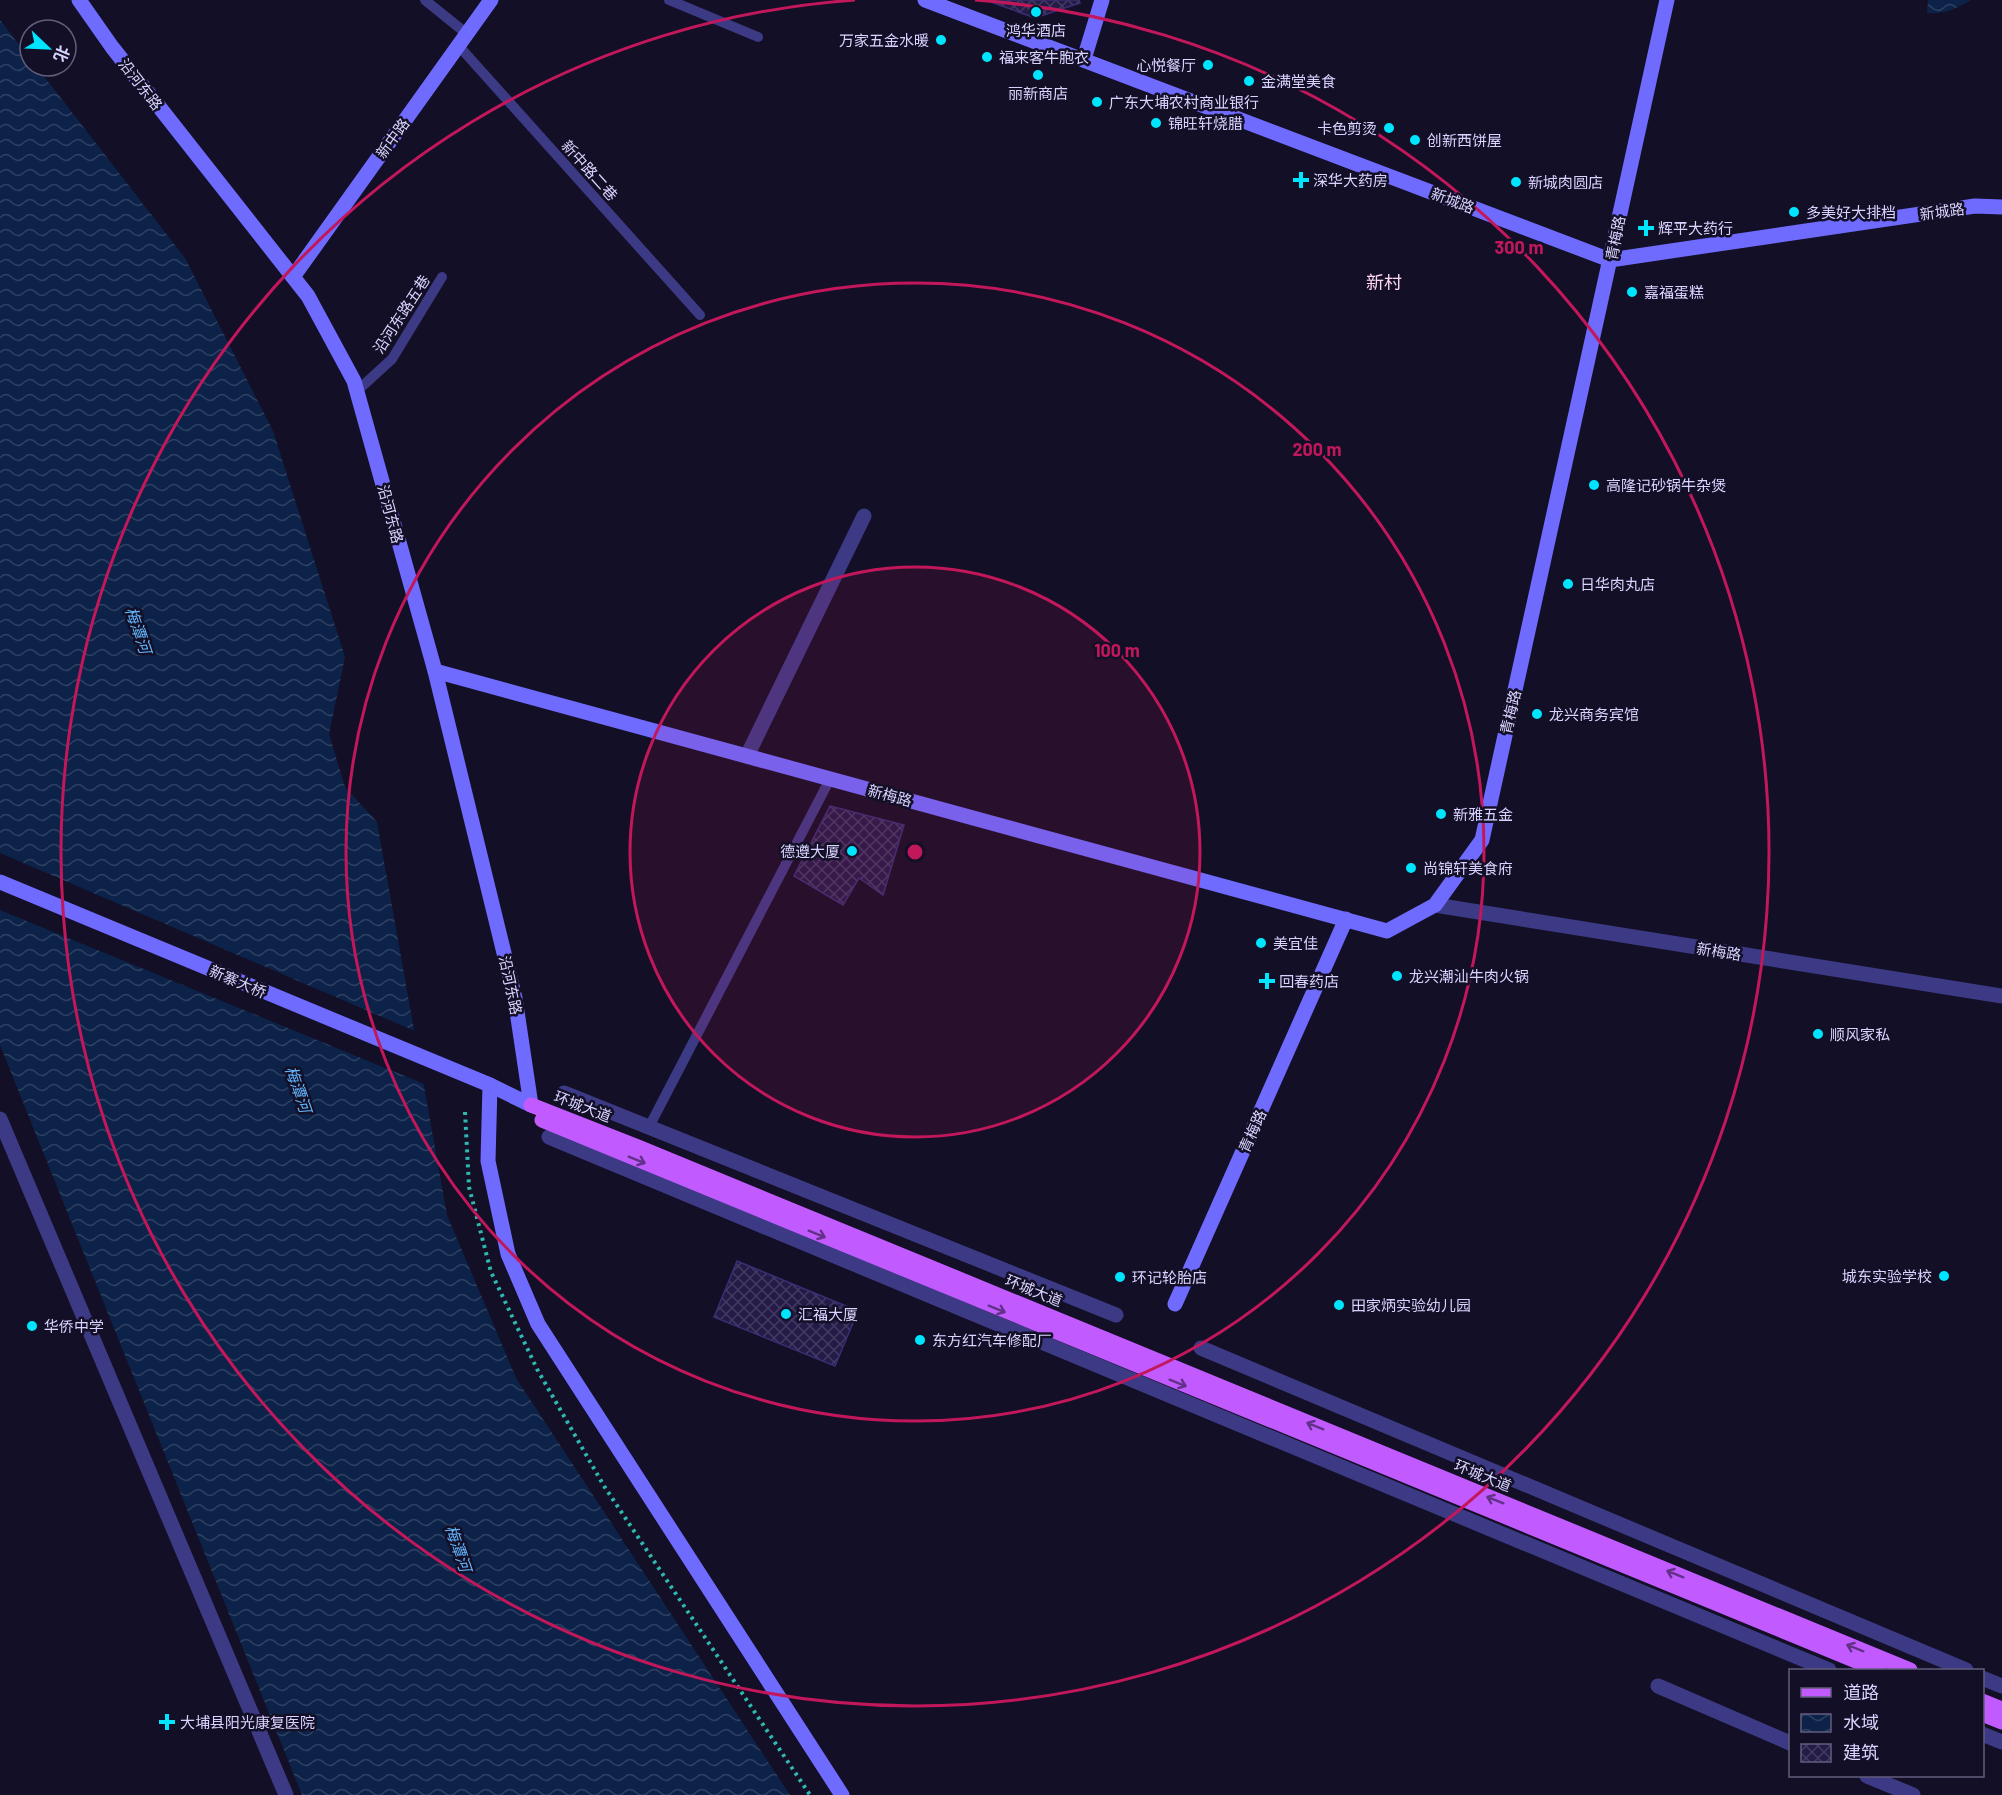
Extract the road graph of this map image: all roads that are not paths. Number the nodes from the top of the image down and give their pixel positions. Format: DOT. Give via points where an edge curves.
graph roads {
  1 [pos="80,0"];
  2 [pos="425,0"];
  3 [pos="491,0"];
  4 [pos="669,0"];
  5 [pos="925,0"];
  6 [pos="1102,0"];
  7 [pos="1667,0"];
  8 [pos="758,37"];
  9 [pos="463,40"];
  10 [pos="1084,59"];
  11 [pos="2002,207"];
  12 [pos="1610,260"];
  13 [pos="293,277"];
  14 [pos="442,277"];
  15 [pos="700,315"];
  16 [pos="357,391"];
  17 [pos="864,516"];
  18 [pos="435,671"];
  19 [pos="747,756"];
  20 [pos="830,779"];
  21 [pos="0,882"];
  22 [pos="1436,905"];
  23 [pos="1346,919"];
  24 [pos="2002,996"];
  25 [pos="483,1083"];
  26 [pos="564,1093"];
  27 [pos="531,1105"];
  28 [pos="0,1119"];
  29 [pos="649,1127"];
  30 [pos="549,1137"];
  31 [pos="1175,1304"];
  32 [pos="1116,1315"];
  33 [pos="1201,1348"];
  34 [pos="1824,1669"];
  35 [pos="1873,1669"];
  36 [pos="1905,1669"];
  37 [pos="1960,1669"];
  38 [pos="1984,1678"];
  39 [pos="1658,1686"];
  40 [pos="2002,1686"];
  41 [pos="1984,1701"];
  42 [pos="2002,1709"];
  43 [pos="1984,1714"];
  44 [pos="2002,1722"];
  45 [pos="1984,1734"];
  46 [pos="1789,1742"];
  47 [pos="2002,1742"];
  48 [pos="1869,1777"];
  49 [pos="286,1795"];
  50 [pos="842,1795"];
  51 [pos="1912,1795"];
  1 -- 13 [label="main road, 沿河东路" via="112,47"];
  2 -- 9 [label="lane, 新中路二巷"];
  3 -- 9 [label="main road, 新中路"];
  4 -- 8 [label="lane"];
  5 -- 10 [label="main road, 新城路"];
  6 -- 10 [label="main road"];
  7 -- 12 [label="main road, 青梅路"];
  9 -- 13 [label="main road, 新中路"];
  9 -- 15 [label="lane, 新中路二巷"];
  10 -- 12 [label="main road, 新城路"];
  11 -- 12 [label="main road, 新城路" via="1975,206"];
  12 -- 22 [label="main road, 青梅路" via="1482,840"];
  13 -- 16 [label="main road, 沿河东路" via="308,296"];
  14 -- 16 [label="lane, 沿河东路五巷" via="392,359"];
  16 -- 18 [label="main road, 沿河东路"];
  17 -- 19 [label="street"];
  18 -- 19 [label="main road, 新梅路"];
  18 -- 27 [label="main road, 沿河东路" via="515,998"];
  19 -- 20 [label="main road, 新梅路"];
  20 -- 23 [label="main road, 新梅路"];
  20 -- 29 [label="lane"];
  21 -- 25 [label="main road, 新寨大桥"];
  22 -- 23 [label="main road, 青梅路" via="1387,931"];
  22 -- 24 [label="street, 新梅路"];
  23 -- 31 [label="main road, 青梅路"];
  25 -- 27 [label="main road, 新寨大桥"];
  25 -- 50 [label="main road" via="488,1161 508,1254 538,1324"];
  26 -- 29 [label="street"];
  27 -- 35 [label="main road, 环城大道, one-way" via="542,1121"];
  36 -- 27 [label="main road, 环城大道, one-way"];
  28 -- 49 [label="street"];
  29 -- 32 [label="street"];
  30 -- 34 [label="street"];
  33 -- 37 [label="street"];
  38 -- 40 [label="street"];
  39 -- 46 [label="street"];
  41 -- 42 [label="main road"];
  43 -- 44 [label="main road"];
  45 -- 47 [label="street"];
  48 -- 51 [label="street"];
}
